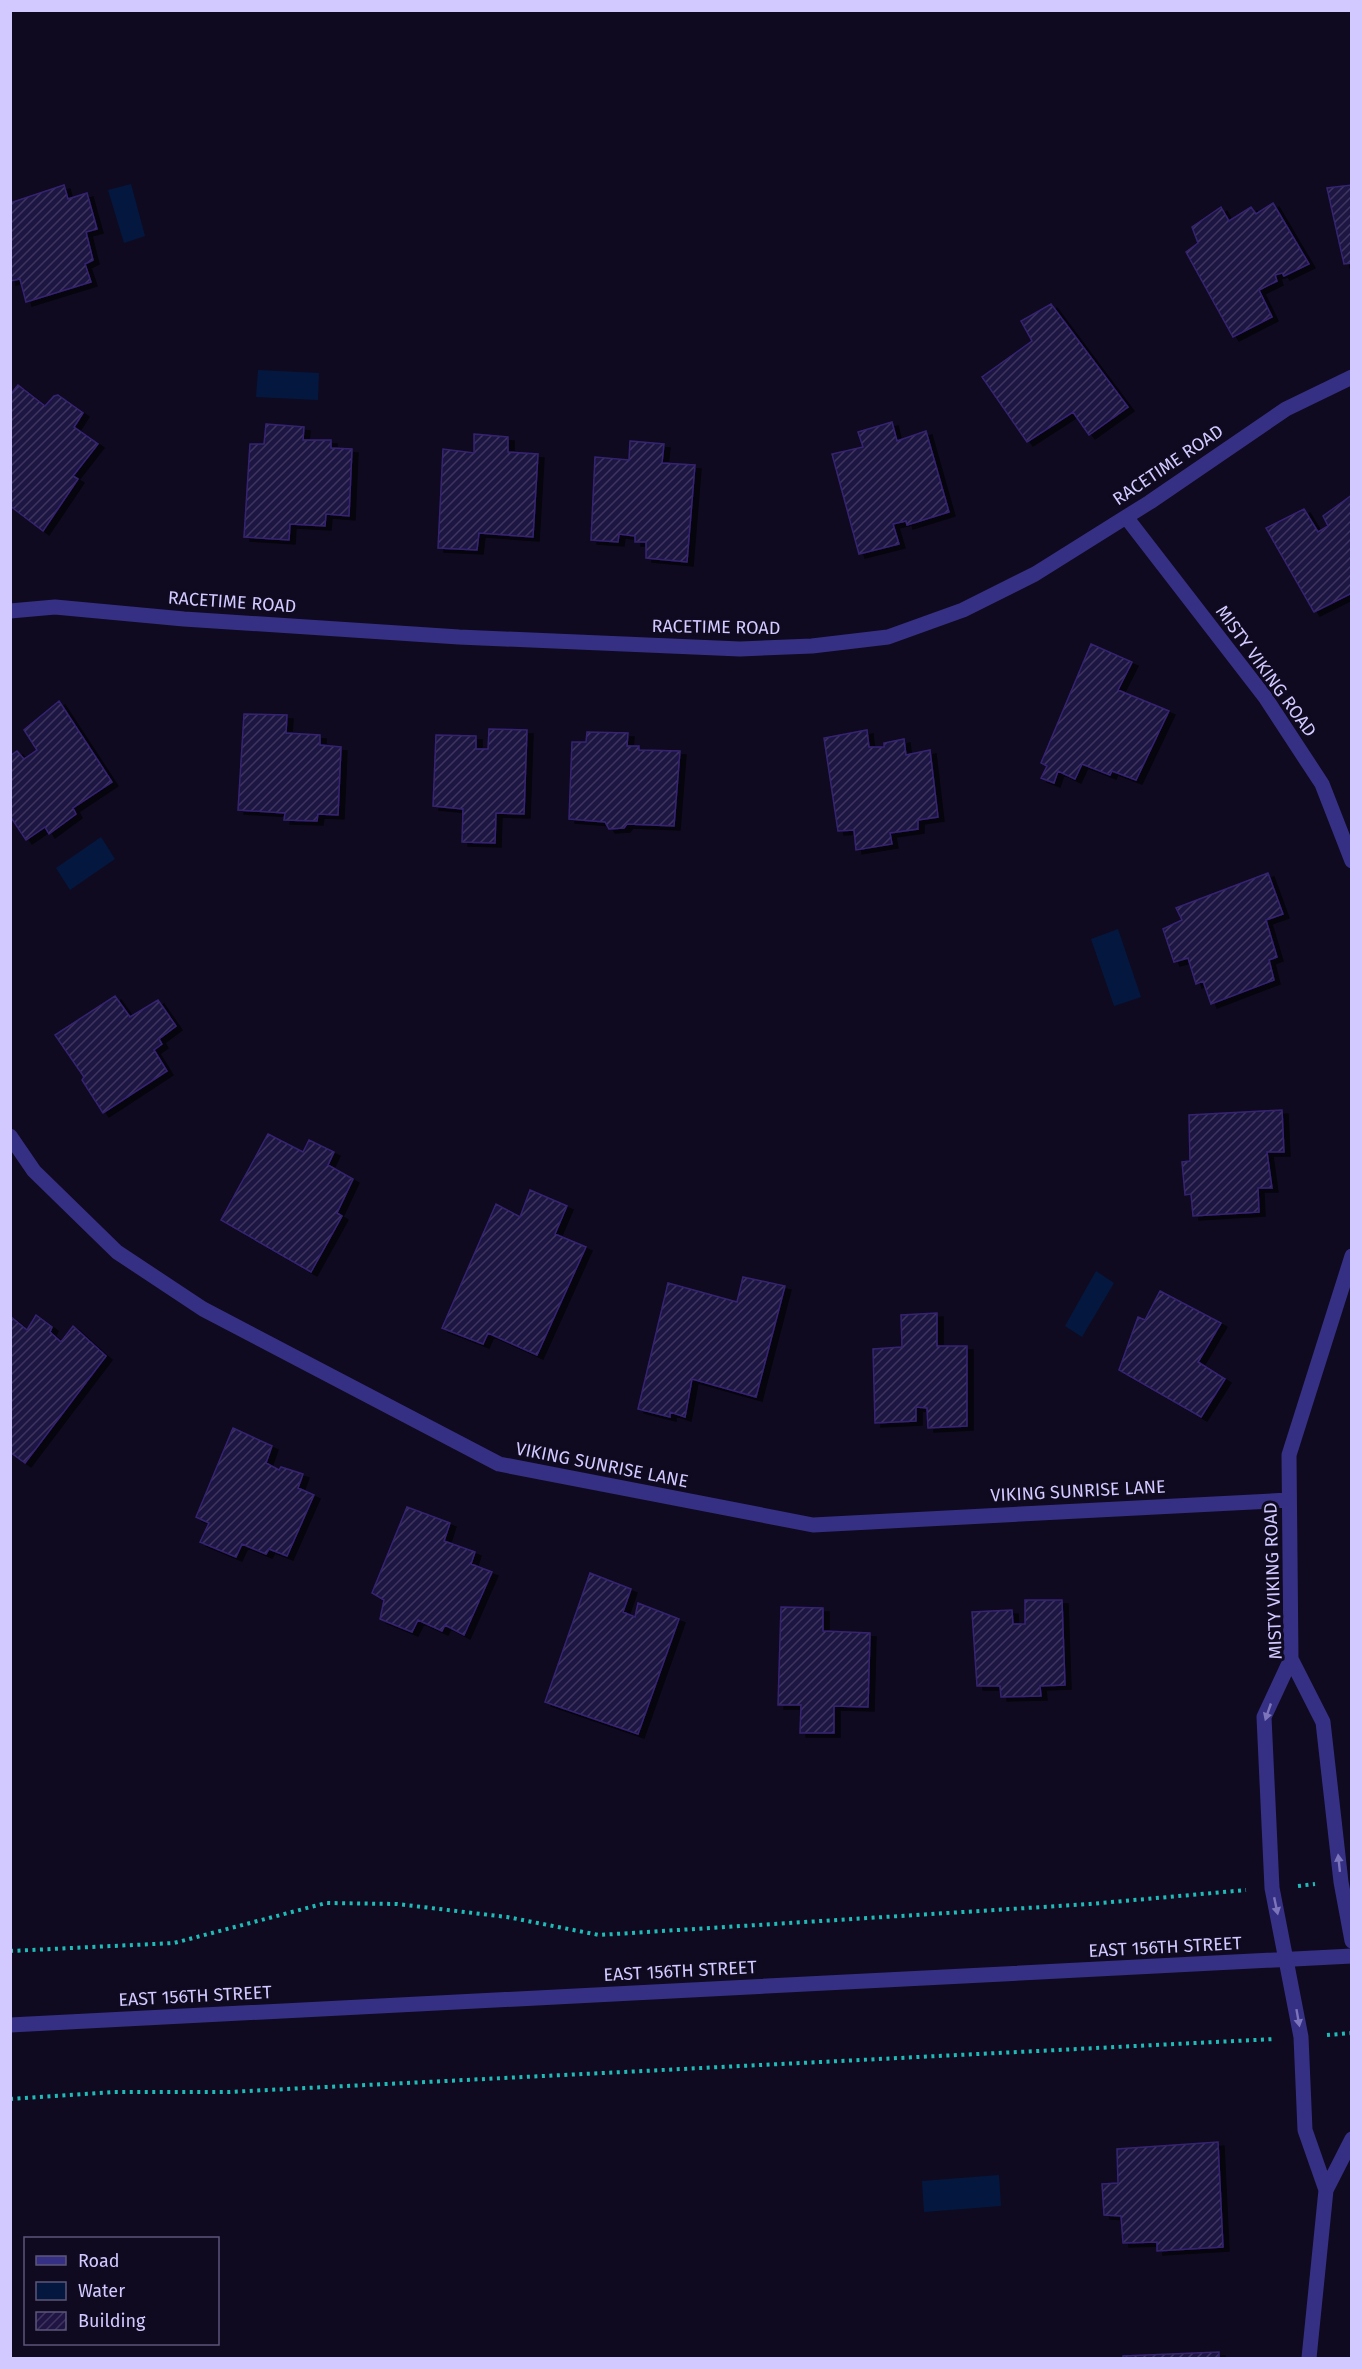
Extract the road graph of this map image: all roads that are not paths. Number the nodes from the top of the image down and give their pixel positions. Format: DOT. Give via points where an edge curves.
graph roads {
  1 [pos="1352,377"];
  2 [pos="1126,517"];
  3 [pos="10,610"];
  4 [pos="1352,861"];
  5 [pos="10,1136"];
  6 [pos="1352,1256"];
  7 [pos="1289,1500"];
  8 [pos="1291,1659"];
  9 [pos="1352,1941"];
  10 [pos="1352,1956"];
  11 [pos="1287,1960"];
  12 [pos="10,2025"];
  13 [pos="1352,2139"];
  14 [pos="1326,2190"];
  15 [pos="1309,2358"];
  1 -- 2 [label="street, RACETIME ROAD" via="1286,409"];
  2 -- 3 [label="street, RACETIME ROAD" via="1035,574 963,610 888,637 812,646 740,649 459,637 55,607"];
  2 -- 4 [label="street, MISTY VIKING ROAD" via="1265,697 1322,784"];
  5 -- 7 [label="street, VIKING SUNRISE LANE" via="34,1171 117,1252 203,1309 499,1464 813,1525"];
  6 -- 7 [label="street, MISTY VIKING ROAD" via="1289,1455"];
  7 -- 8 [label="street, MISTY VIKING ROAD"];
  9 -- 8 [label="street, MISTY VIKING ROAD, one-way" via="1341,1882 1323,1722"];
  8 -- 11 [label="street, one-way" via="1264,1717 1272,1888"];
  10 -- 11 [label="street, EAST 156TH STREET"];
  11 -- 12 [label="street, EAST 156TH STREET"];
  11 -- 14 [label="street, one-way" via="1301,2037 1305,2130"];
  13 -- 14 [label="street"];
  14 -- 15 [label="street"];
}
